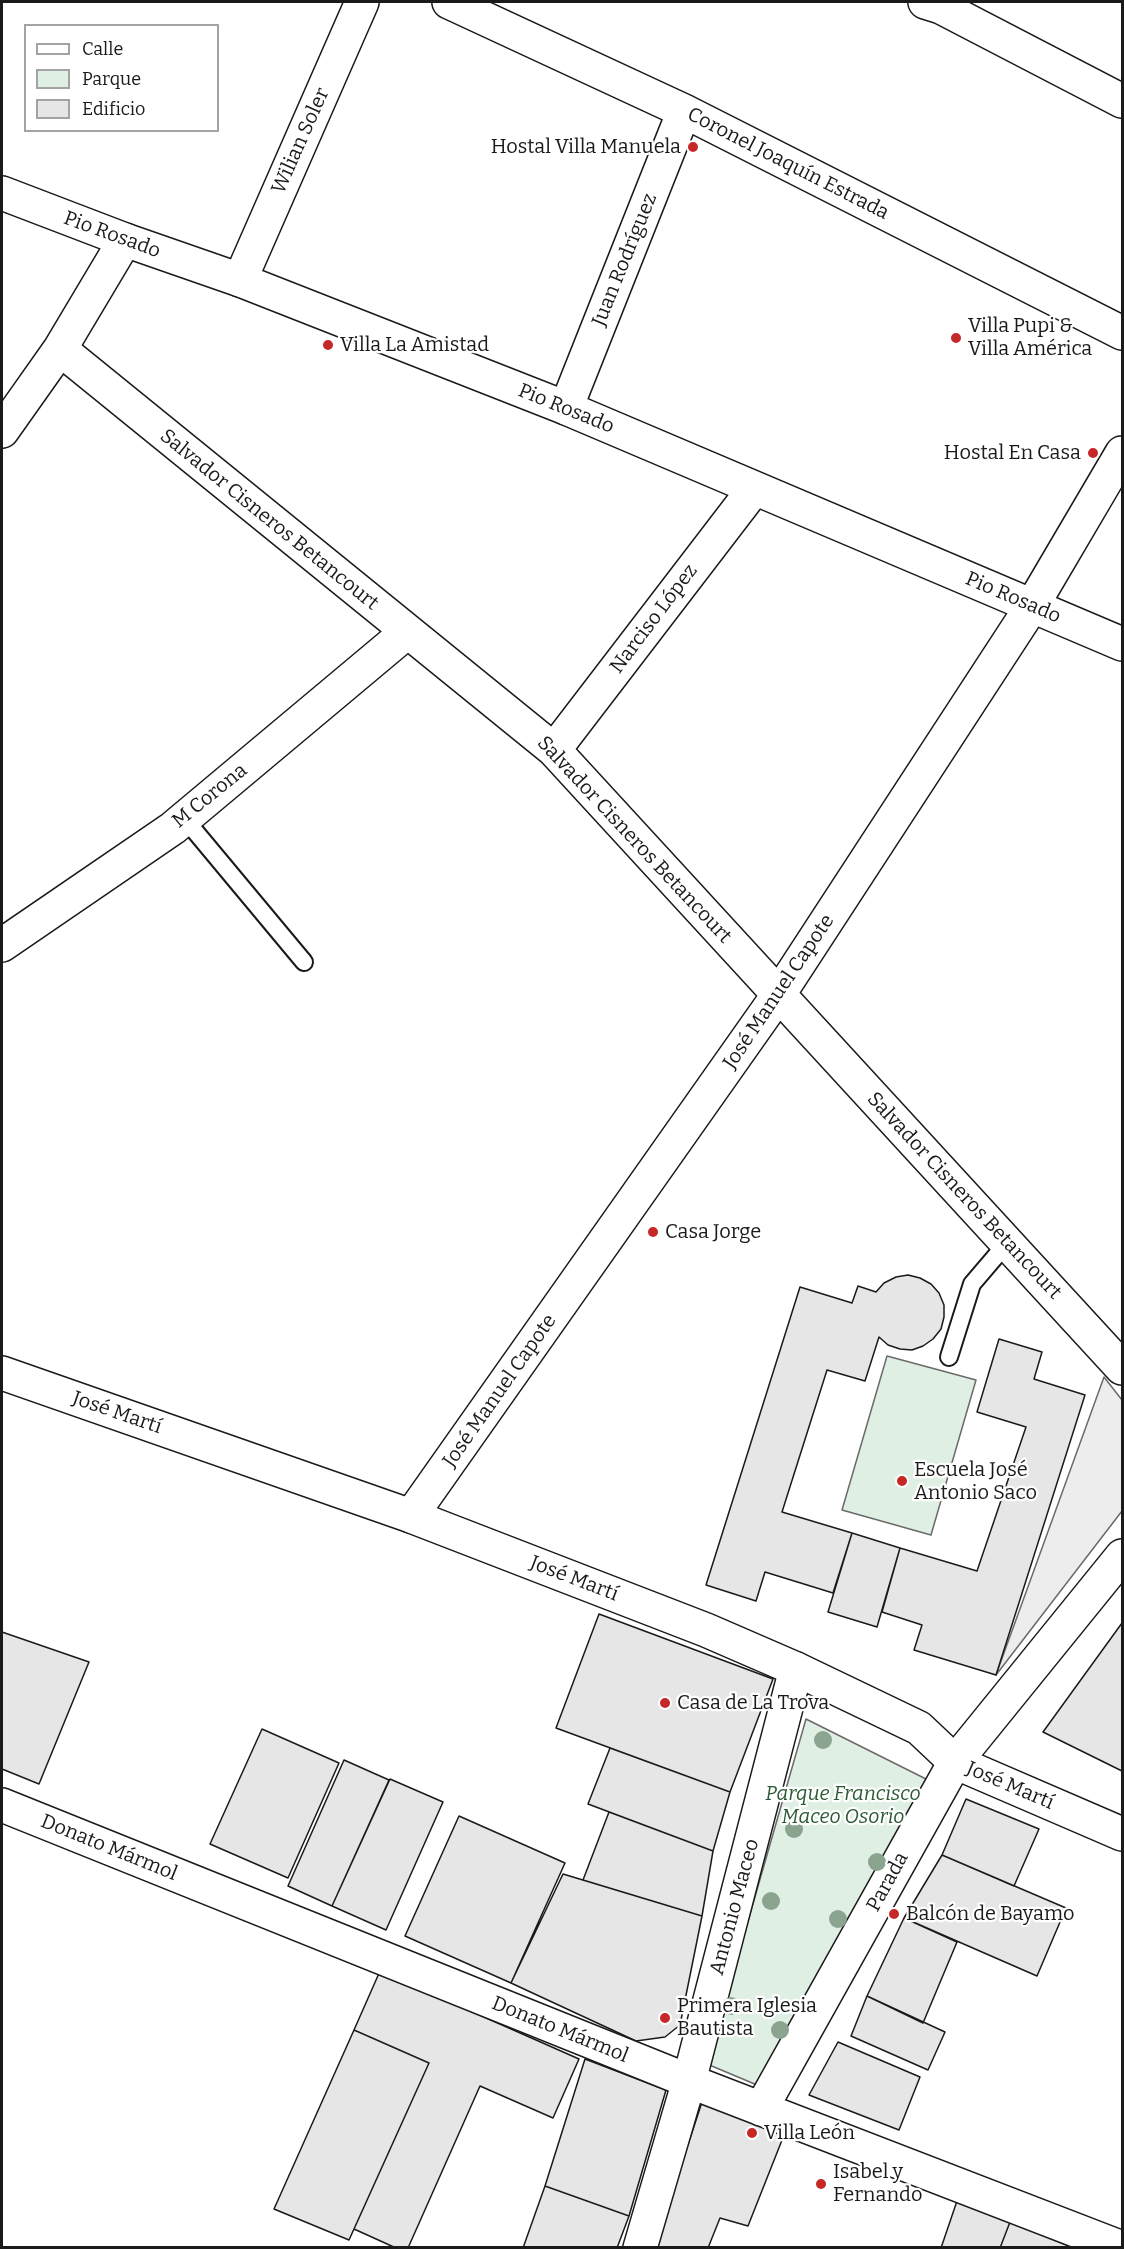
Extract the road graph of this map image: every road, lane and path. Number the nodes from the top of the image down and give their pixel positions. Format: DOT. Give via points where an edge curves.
graph roads {
  1 [pos="362,2"];
  2 [pos="449,2"];
  3 [pos="925,2"];
  4 [pos="1122,101"];
  5 [pos="684,111"];
  6 [pos="2,193"];
  7 [pos="125,240"];
  8 [pos="240,280"];
  9 [pos="1122,333"];
  10 [pos="60,349"];
  11 [pos="566,408"];
  12 [pos="2,431"];
  13 [pos="1122,453"];
  14 [pos="754,489"];
  15 [pos="1032,606"];
  16 [pos="407,632"];
  17 [pos="1122,644"];
  18 [pos="554,750"];
  19 [pos="184,818"];
  20 [pos="2,945"];
  21 [pos="304,962"];
  22 [pos="779,994"];
  23 [pos="1007,1243"];
  24 [pos="949,1357"];
  25 [pos="1122,1368"];
  26 [pos="2,1373"];
  27 [pos="411,1516"];
  28 [pos="1122,1556"];
  29 [pos="796,1669"];
  30 [pos="955,1762"];
  31 [pos="2,1805"];
  32 [pos="1122,1834"];
  33 [pos="689,2081"];
  34 [pos="761,2109"];
  35 [pos="640,2247"];
  36 [pos="1122,2247"];
  1 -- 8 [label="street, Wilian Soler"];
  2 -- 5 [label="street, Coronel Joaquín Estrada"];
  3 -- 4 [label="street"];
  5 -- 9 [label="street, Coronel Joaquín Estrada"];
  5 -- 11 [label="street, Juan Rodríguez"];
  6 -- 7 [label="street, Pio Rosado"];
  7 -- 8 [label="street, Pio Rosado"];
  7 -- 10 [label="street"];
  8 -- 11 [label="street, Pio Rosado"];
  10 -- 12 [label="street"];
  10 -- 16 [label="street, Salvador Cisneros Betancourt"];
  11 -- 14 [label="street, Pio Rosado"];
  13 -- 15 [label="street, José Manuel Capote"];
  14 -- 15 [label="street, Pio Rosado"];
  14 -- 18 [label="street, Narciso López"];
  15 -- 17 [label="street, Pio Rosado"];
  15 -- 22 [label="street, José Manuel Capote"];
  16 -- 18 [label="street, Salvador Cisneros Betancourt"];
  16 -- 19 [label="street, M Corona"];
  18 -- 22 [label="street, Salvador Cisneros Betancourt"];
  19 -- 20 [label="street, M Corona"];
  19 -- 21 [label="lane"];
  22 -- 23 [label="street, Salvador Cisneros Betancourt"];
  22 -- 27 [label="street, José Manuel Capote"];
  23 -- 24 [label="lane" via="972,1284"];
  23 -- 25 [label="street, Salvador Cisneros Betancourt"];
  26 -- 27 [label="street, José Martí"];
  27 -- 29 [label="street, José Martí" via="706,1629"];
  28 -- 30 [label="street, Parada"];
  29 -- 30 [label="street, José Martí" via="919,1728"];
  29 -- 33 [label="street, Antonio Maceo"];
  30 -- 32 [label="street, José Martí"];
  30 -- 34 [label="street, Parada"];
  31 -- 33 [label="street, Donato Mármol"];
  33 -- 34 [label="street, Donato Mármol"];
  33 -- 35 [label="street, Antonio Maceo"];
  34 -- 36 [label="street, Donato Mármol"];
}
